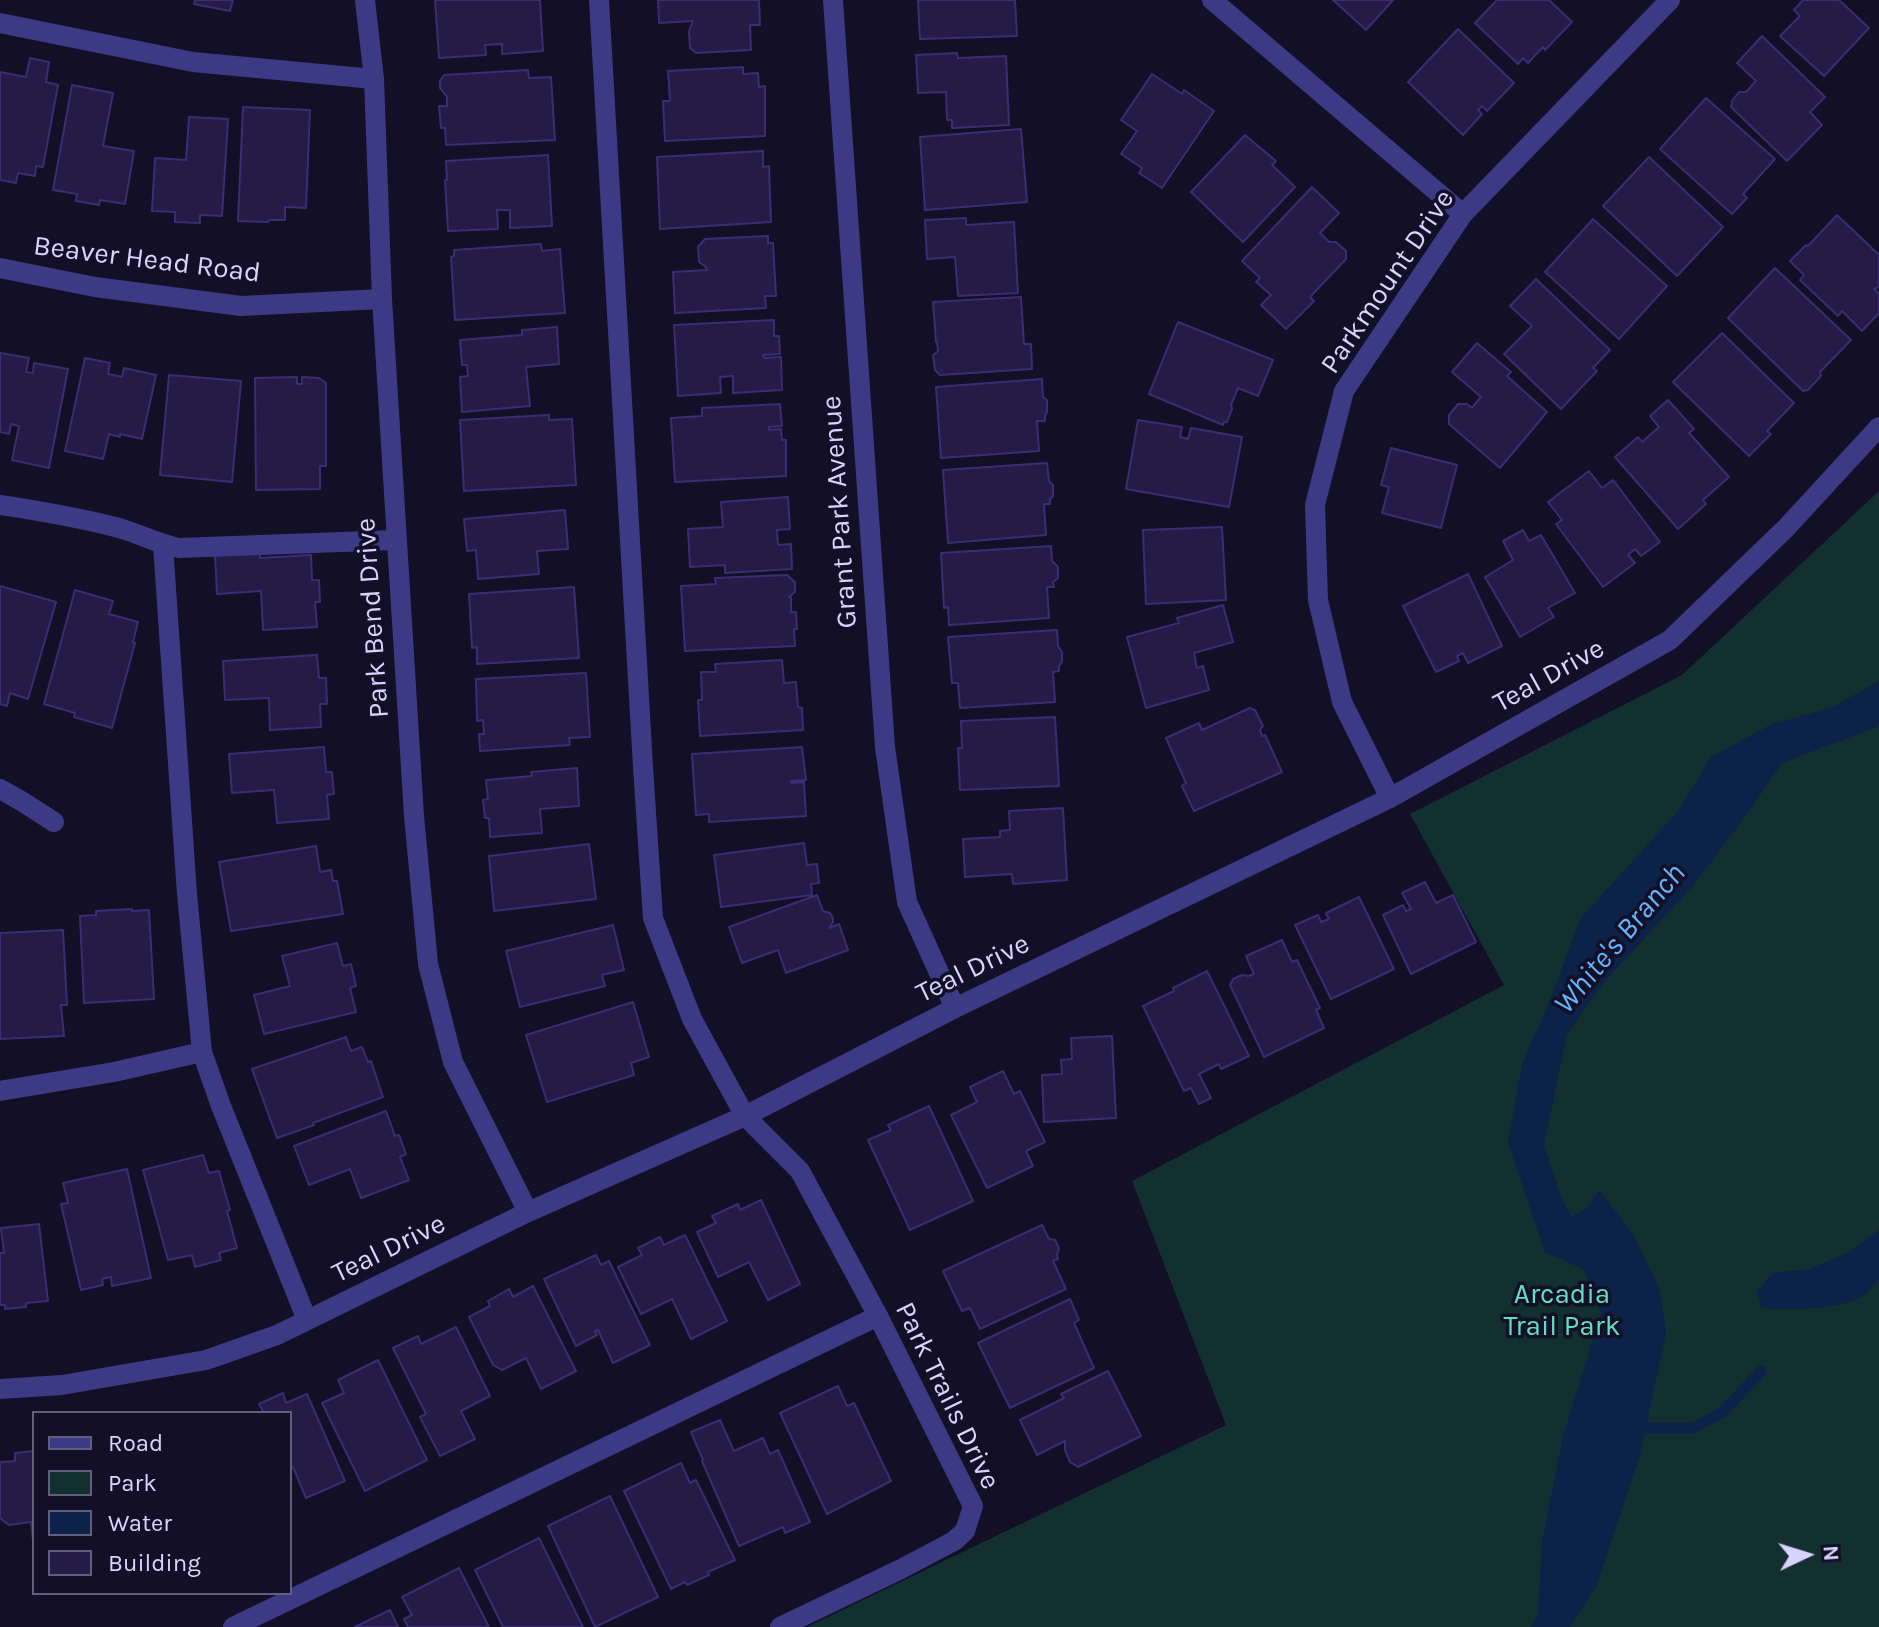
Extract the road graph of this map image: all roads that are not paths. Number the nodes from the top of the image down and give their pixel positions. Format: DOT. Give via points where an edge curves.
graph roads {
  1 [pos="365,0"];
  2 [pos="599,0"];
  3 [pos="833,0"];
  4 [pos="1212,0"];
  5 [pos="1670,0"];
  6 [pos="0,23"];
  7 [pos="374,79"];
  8 [pos="1463,214"];
  9 [pos="0,268"];
  10 [pos="382,299"];
  11 [pos="1879,427"];
  12 [pos="0,505"];
  13 [pos="396,540"];
  14 [pos="163,545"];
  15 [pos="0,789"];
  16 [pos="1390,798"];
  17 [pos="54,822"];
  18 [pos="955,1008"];
  19 [pos="202,1052"];
  20 [pos="0,1091"];
  21 [pos="745,1116"];
  22 [pos="528,1212"];
  23 [pos="878,1316"];
  24 [pos="307,1320"];
  25 [pos="0,1389"];
  26 [pos="233,1627"];
  27 [pos="780,1627"];
  1 -- 7 [label="street, Park Bend Drive"];
  2 -- 21 [label="street, Park Trails Drive" via="653,918 692,1019"];
  3 -- 18 [label="street, Grant Park Avenue" via="885,747 907,902"];
  4 -- 8 [label="street"];
  5 -- 8 [label="street, Parkmount Drive"];
  6 -- 7 [label="street" via="193,62"];
  7 -- 10 [label="street, Park Bend Drive"];
  8 -- 16 [label="street, Parkmount Drive" via="1344,391 1315,505 1318,600 1342,702"];
  9 -- 10 [label="street, Beaver Head Road" via="241,306"];
  10 -- 13 [label="street, Park Bend Drive"];
  11 -- 16 [label="street, Teal Drive" via="1786,528 1670,640"];
  12 -- 14 [label="street" via="122,529"];
  13 -- 14 [label="street"];
  13 -- 22 [label="street, Park Bend Drive" via="428,964 453,1062"];
  14 -- 19 [label="street"];
  15 -- 17 [label="street"];
  16 -- 18 [label="street, Teal Drive"];
  18 -- 21 [label="street, Teal Drive"];
  19 -- 20 [label="street"];
  19 -- 24 [label="street"];
  21 -- 22 [label="street, Teal Drive"];
  21 -- 23 [label="street, Park Trails Drive" via="800,1171"];
  22 -- 24 [label="street, Teal Drive"];
  23 -- 26 [label="street"];
  23 -- 27 [label="street, Park Trails Drive" via="973,1506 965,1531 954,1541"];
  24 -- 25 [label="street, Teal Drive" via="206,1360 62,1385"];
}
